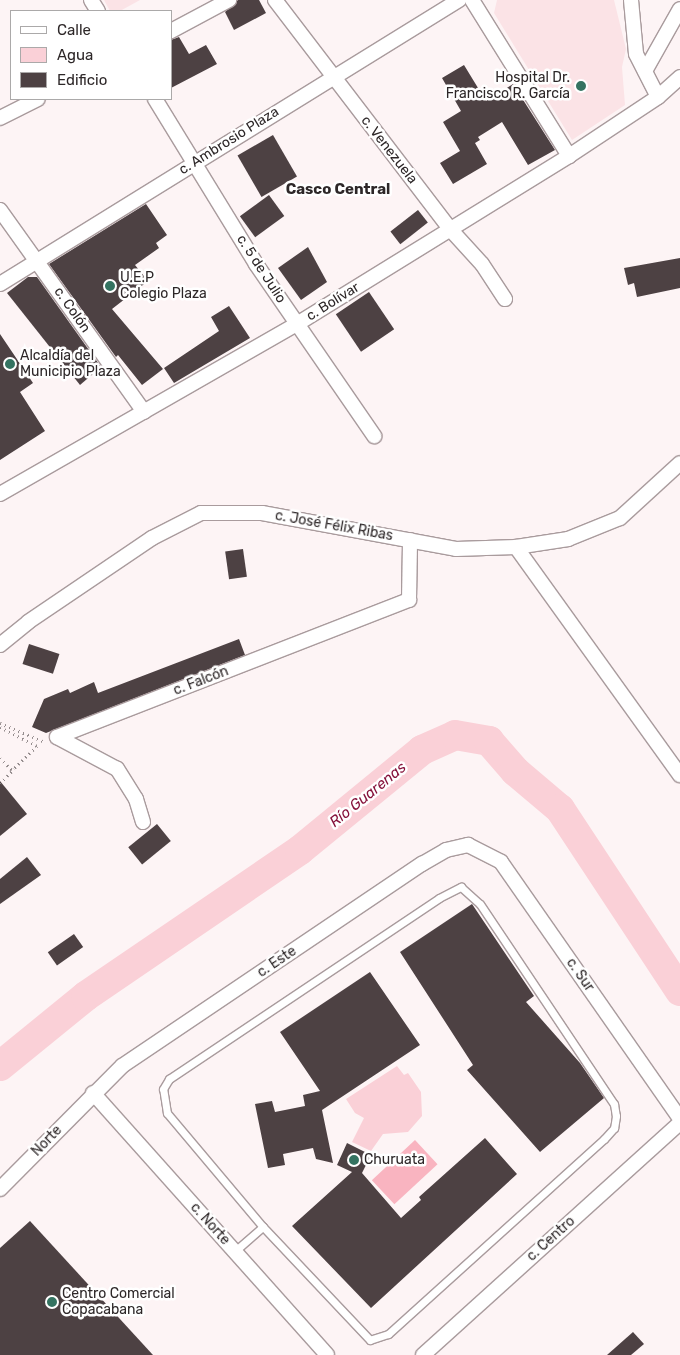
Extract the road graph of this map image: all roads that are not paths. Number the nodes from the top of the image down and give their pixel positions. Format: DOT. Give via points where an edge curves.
graph roads {
  1 [pos="229,0"];
  2 [pos="275,0"];
  3 [pos="459,0"];
  4 [pos="472,0"];
  5 [pos="631,0"];
  6 [pos="680,9"];
  7 [pos="172,30"];
  8 [pos="645,72"];
  9 [pos="332,76"];
  10 [pos="680,77"];
  11 [pos="658,97"];
  12 [pos="36,100"];
  13 [pos="156,100"];
  14 [pos="0,118"];
  15 [pos="569,156"];
  16 [pos="196,161"];
  17 [pos="0,210"];
  18 [pos="450,229"];
  19 [pos="37,260"];
  20 [pos="0,284"];
  21 [pos="505,299"];
  22 [pos="297,324"];
  23 [pos="144,412"];
  24 [pos="374,436"];
  25 [pos="680,463"];
  26 [pos="0,494"];
  27 [pos="410,540"];
  28 [pos="516,546"];
  29 [pos="0,645"];
  30 [pos="680,775"];
  31 [pos="143,822"];
  32 [pos="468,845"];
  33 [pos="93,1093"];
  34 [pos="680,1119"];
  35 [pos="680,1123"];
  36 [pos="0,1189"];
  37 [pos="263,1227"];
  38 [pos="235,1251"];
  39 [pos="327,1355"];
  40 [pos="423,1355"];
  1 -- 7 [label="street"];
  2 -- 9 [label="street, c. Venezuela"];
  3 -- 9 [label="street, c. Ambrosio Plaza"];
  4 -- 15 [label="street"];
  5 -- 8 [label="street" via="636,54"];
  6 -- 8 [label="street"];
  8 -- 11 [label="street"];
  9 -- 16 [label="street, c. Ambrosio Plaza"];
  9 -- 18 [label="street, c. Venezuela"];
  10 -- 11 [label="street, c. Bolívar"];
  11 -- 15 [label="street, c. Bolívar"];
  12 -- 14 [label="street"];
  13 -- 16 [label="street, c. 5 de Julio"];
  15 -- 18 [label="street, c. Bolívar"];
  16 -- 19 [label="street, c. Ambrosio Plaza"];
  16 -- 22 [label="street, c. 5 de Julio" via="256,264"];
  17 -- 19 [label="street, c. Colón"];
  18 -- 21 [label="street, c. Venezuela" via="482,264"];
  18 -- 22 [label="street, c. Bolívar"];
  19 -- 20 [label="street, c. Ambrosio Plaza"];
  19 -- 23 [label="street, c. Colón"];
  22 -- 23 [label="street, c. Bolívar"];
  22 -- 24 [label="street, c. 5 de Julio"];
  23 -- 26 [label="street, c. Bolívar"];
  25 -- 28 [label="street, c. José Félix Ribas" via="620,518 568,539"];
  27 -- 28 [label="street, c. José Félix Ribas" via="456,550"];
  27 -- 29 [label="street, c. José Félix Ribas" via="262,513 201,513 152,538 28,622"];
  27 -- 31 [label="street, c. Falcón" via="409,600 57,737 117,769 136,799"];
  28 -- 30 [label="street"];
  32 -- 33 [label="street, c. Este" via="446,850 422,864 122,1066"];
  32 -- 34 [label="street, c. Sur" via="501,862"];
  33 -- 36 [label="street, Norte"];
  33 -- 38 [label="street, c. Norte"];
  35 -- 40 [label="street, c. Centro"];
  37 -- 37 [label="lane" via="167,1113 163,1089 170,1079 453,889 468,890 614,1104 614,1128 379,1339 370,1340 360,1332"];
  37 -- 38 [label="lane"];
  38 -- 39 [label="street, c. Norte"];
}
